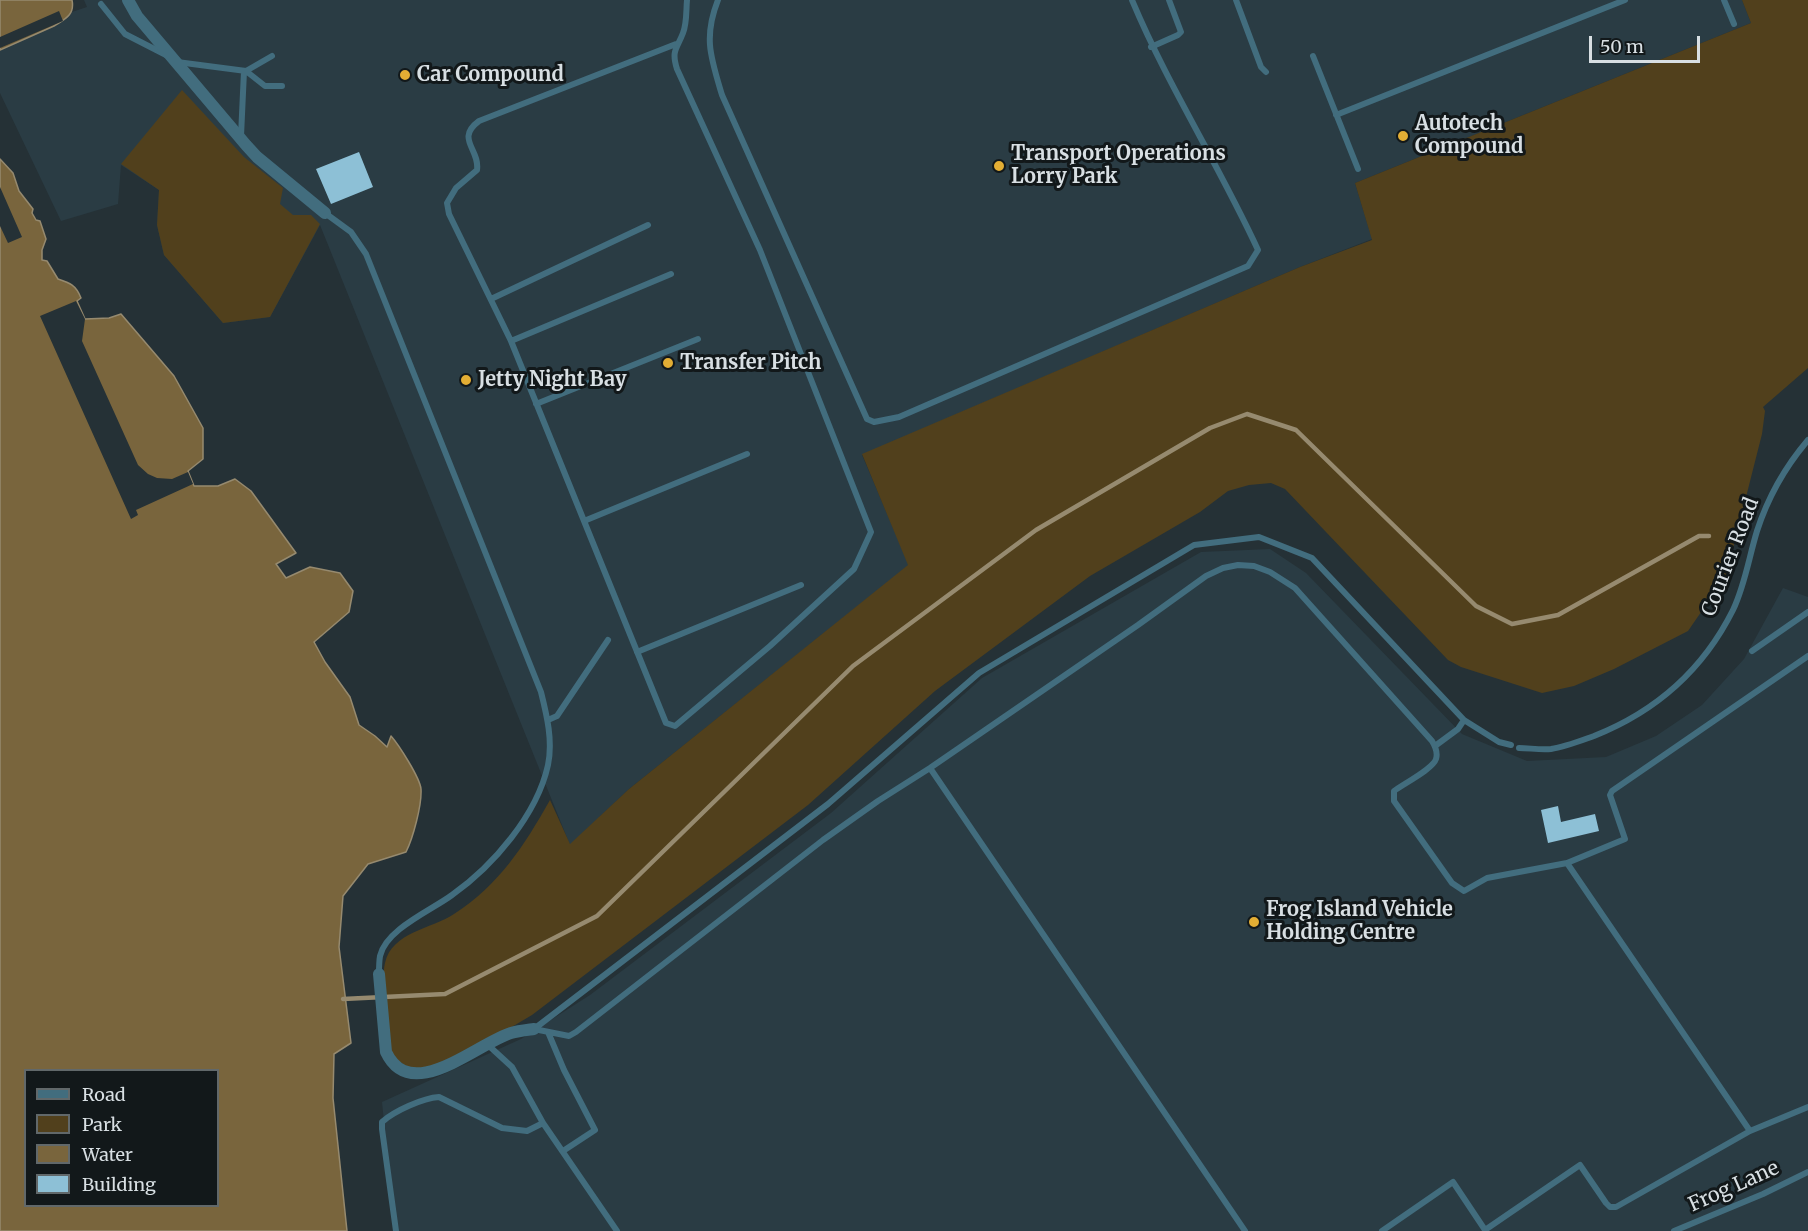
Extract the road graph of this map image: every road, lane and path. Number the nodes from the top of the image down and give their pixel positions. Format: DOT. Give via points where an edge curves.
graph roads {
  1 [pos="128,0"];
  2 [pos="687,0"];
  3 [pos="718,0"];
  4 [pos="1132,0"];
  5 [pos="1169,0"];
  6 [pos="1236,0"];
  7 [pos="1625,0"];
  8 [pos="1724,0"];
  9 [pos="101,4"];
  10 [pos="1734,24"];
  11 [pos="676,44"];
  12 [pos="1152,47"];
  13 [pos="272,56"];
  14 [pos="1313,56"];
  15 [pos="173,60"];
  16 [pos="245,71"];
  17 [pos="1266,72"];
  18 [pos="282,86"];
  19 [pos="1336,115"];
  20 [pos="240,139"];
  21 [pos="1358,169"];
  22 [pos="325,213"];
  23 [pos="648,225"];
  24 [pos="671,274"];
  25 [pos="490,299"];
  26 [pos="698,339"];
  27 [pos="511,341"];
  28 [pos="536,404"];
  29 [pos="1808,440"];
  30 [pos="747,454"];
  31 [pos="584,521"];
  32 [pos="801,585"];
  33 [pos="1808,612"];
  34 [pos="608,640"];
  35 [pos="1752,651"];
  36 [pos="637,652"];
  37 [pos="1808,656"];
  38 [pos="548,720"];
  39 [pos="1464,720"];
  40 [pos="1435,746"];
  41 [pos="930,768"];
  42 [pos="1567,863"];
  43 [pos="379,974"];
  44 [pos="534,1029"];
  45 [pos="548,1032"];
  46 [pos="488,1045"];
  47 [pos="1808,1107"];
  48 [pos="543,1123"];
  49 [pos="1750,1131"];
  50 [pos="563,1151"];
  51 [pos="1808,1172"];
  52 [pos="396,1231"];
  53 [pos="617,1231"];
  54 [pos="1245,1231"];
  55 [pos="1382,1231"];
  56 [pos="1674,1231"];
  1 -- 15 [label="street"];
  2 -- 11 [label="lane" via="686,20"];
  3 -- 12 [label="lane" via="711,17 709,49 722,95 867,418 874,422 899,417 1248,266 1258,250"];
  4 -- 12 [label="lane"];
  5 -- 12 [label="lane" via="1181,32"];
  6 -- 17 [label="lane"];
  7 -- 19 [label="lane"];
  8 -- 10 [label="lane"];
  9 -- 15 [label="lane" via="125,34"];
  11 -- 25 [label="lane" via="472,126 467,139 478,162 477,170 456,188 447,203"];
  11 -- 36 [label="lane" via="677,69 760,250 871,532 854,568 675,726 666,723"];
  13 -- 16 [label="lane"];
  14 -- 19 [label="lane"];
  15 -- 16 [label="lane"];
  15 -- 20 [label="street"];
  16 -- 18 [label="lane" via="265,86"];
  16 -- 20 [label="lane"];
  19 -- 21 [label="lane"];
  20 -- 22 [label="street"];
  22 -- 38 [label="lane" via="351,232 366,254 541,692"];
  23 -- 25 [label="lane"];
  24 -- 27 [label="lane"];
  25 -- 27 [label="lane"];
  26 -- 28 [label="lane"];
  27 -- 28 [label="lane"];
  28 -- 31 [label="lane"];
  29 -- 39 [label="lane, Courier Road" via="1772,494 1733,608 1686,678 1657,703 1620,725 1549,749 1499,742"];
  30 -- 31 [label="lane"];
  31 -- 36 [label="lane"];
  32 -- 36 [label="lane"];
  33 -- 35 [label="lane"];
  34 -- 38 [label="lane" via="557,716"];
  37 -- 42 [label="lane" via="1612,791 1625,839"];
  38 -- 43 [label="lane" via="550,743 542,786 509,842 478,875 399,930 381,954"];
  39 -- 40 [label="lane"];
  39 -- 44 [label="lane" via="1312,558 1259,537 1194,545 979,673 828,804"];
  40 -- 41 [label="lane" via="1295,588 1270,572 1238,565 1206,576"];
  40 -- 42 [label="lane" via="1436,760 1393,795 1452,883 1464,891 1487,878"];
  41 -- 45 [label="lane" via="823,840 576,1032 568,1036"];
  41 -- 54 [label="lane"];
  42 -- 49 [label="lane"];
  43 -- 46 [label="street" via="386,1052 400,1071 428,1072"];
  44 -- 45 [label="lane"];
  44 -- 46 [label="street" via="511,1033"];
  45 -- 50 [label="lane" via="595,1130"];
  46 -- 48 [label="lane" via="512,1067"];
  47 -- 49 [label="lane"];
  48 -- 50 [label="lane"];
  48 -- 52 [label="lane" via="527,1131 502,1128 439,1097 390,1115 382,1122 382,1129"];
  49 -- 55 [label="lane" via="1616,1207 1606,1203 1580,1165 1485,1230 1453,1182"];
  50 -- 53 [label="lane"];
  51 -- 56 [label="lane, Frog Lane"];
}
